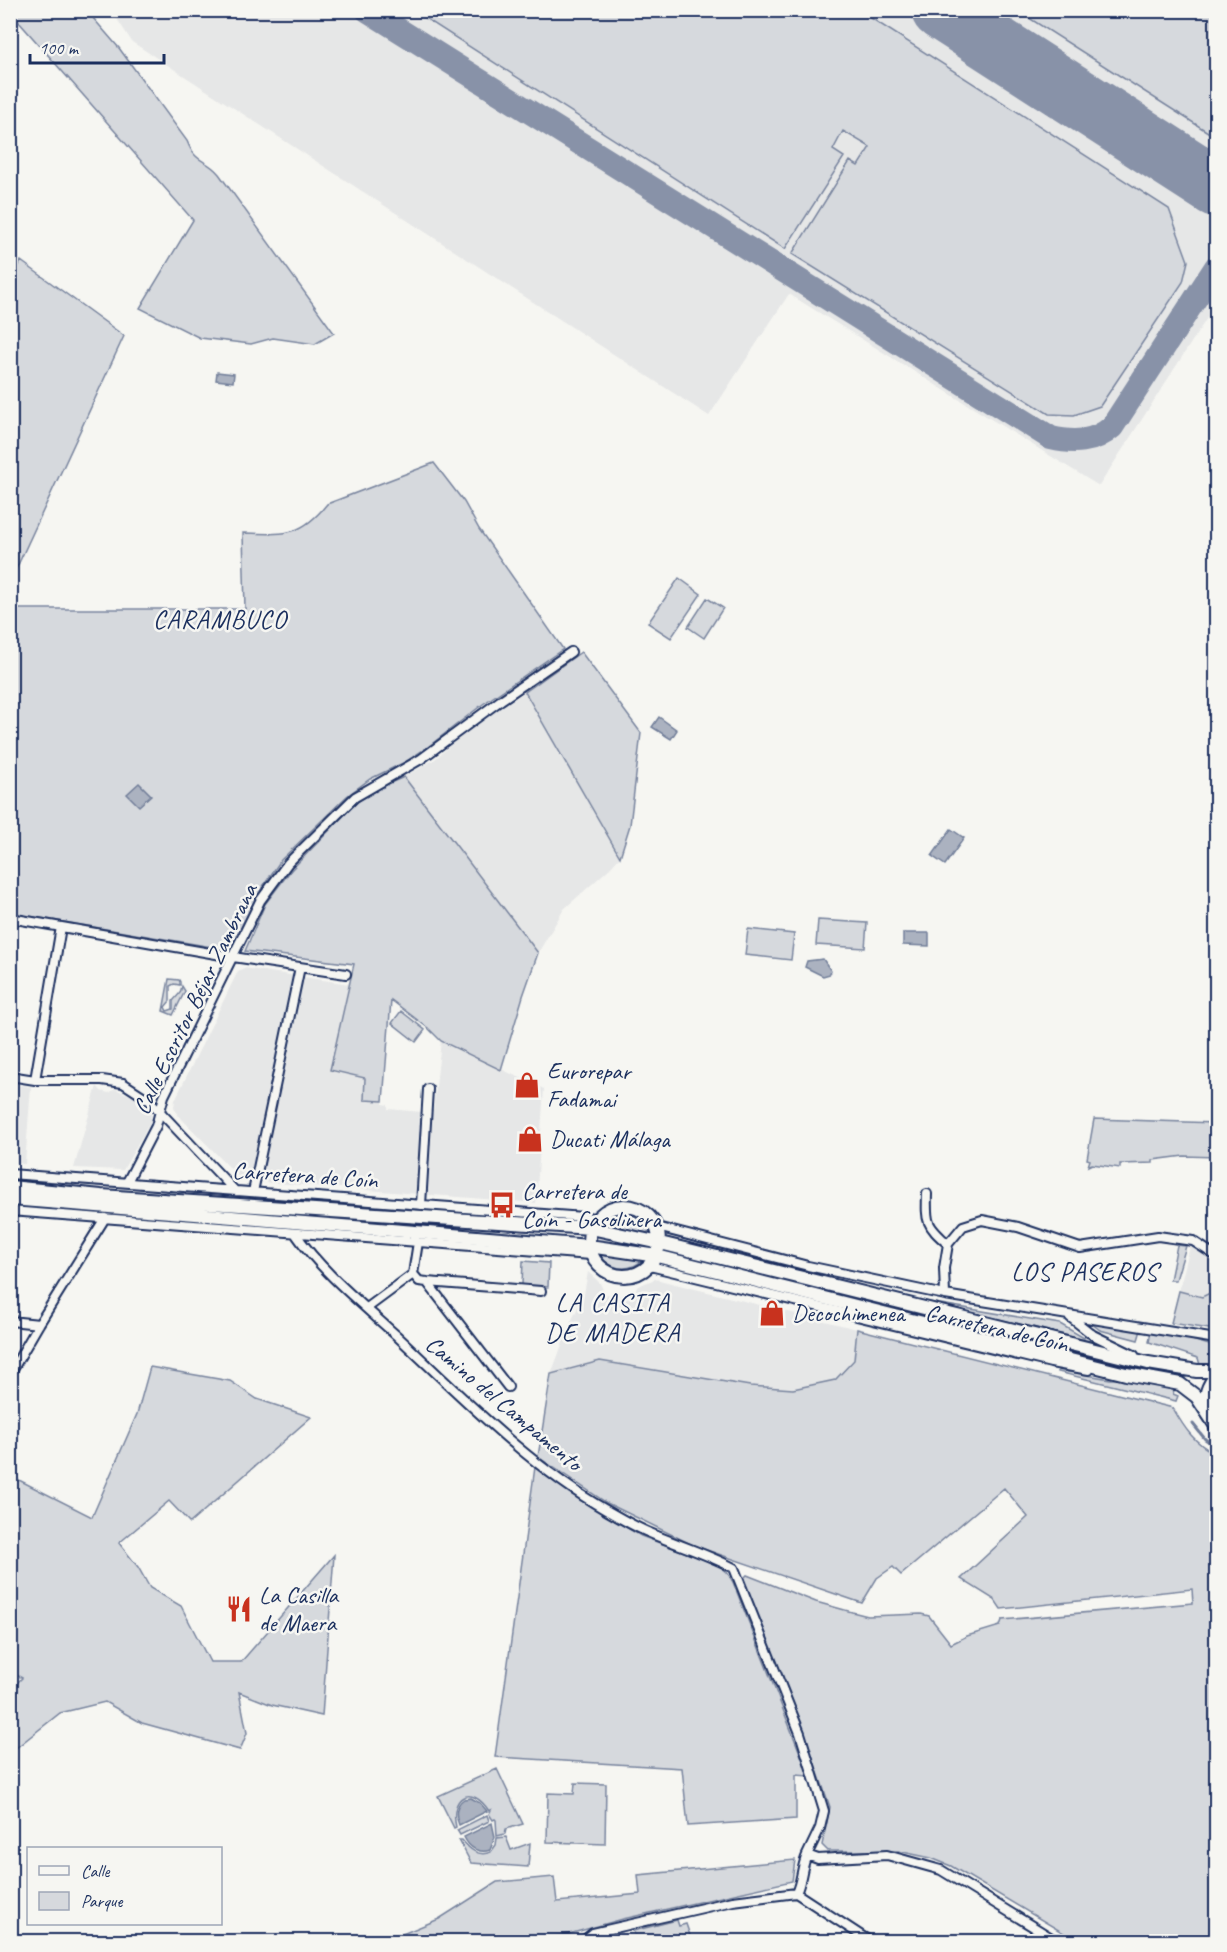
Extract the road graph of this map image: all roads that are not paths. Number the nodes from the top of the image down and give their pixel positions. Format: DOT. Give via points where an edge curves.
graph roads {
  1 [pos="571,652"];
  2 [pos="10,918"];
  3 [pos="61,927"];
  4 [pos="233,957"];
  5 [pos="300,967"];
  6 [pos="346,974"];
  7 [pos="10,1076"];
  8 [pos="35,1080"];
  9 [pos="428,1089"];
  10 [pos="160,1112"];
  11 [pos="10,1174"];
  12 [pos="127,1182"];
  13 [pos="10,1187"];
  14 [pos="235,1191"];
  15 [pos="253,1192"];
  16 [pos="927,1194"];
  17 [pos="10,1199"];
  18 [pos="421,1205"];
  19 [pos="10,1211"];
  20 [pos="105,1218"];
  21 [pos="594,1223"];
  22 [pos="657,1227"];
  23 [pos="295,1233"];
  24 [pos="418,1242"];
  25 [pos="660,1243"];
  26 [pos="948,1244"];
  27 [pos="590,1250"];
  28 [pos="1216,1256"];
  29 [pos="653,1261"];
  30 [pos="413,1274"];
  31 [pos="427,1282"];
  32 [pos="541,1291"];
  33 [pos="945,1295"];
  34 [pos="367,1308"];
  35 [pos="1067,1315"];
  36 [pos="10,1321"];
  37 [pos="39,1324"];
  38 [pos="1216,1340"];
  39 [pos="1148,1363"];
  40 [pos="10,1374"];
  41 [pos="1216,1374"];
  42 [pos="508,1387"];
  43 [pos="1206,1411"];
  44 [pos="1216,1426"];
  45 [pos="807,1855"];
  46 [pos="796,1893"];
  47 [pos="582,1941"];
  48 [pos="871,1941"];
  49 [pos="1058,1941"];
  1 -- 4 [label="street, Calle Escritor Béjar Zambrana" via="421,759 355,797 288,863 260,901"];
  2 -- 3 [label="street"];
  3 -- 4 [label="street"];
  3 -- 8 [label="street"];
  4 -- 5 [label="street"];
  4 -- 10 [label="street, Calle Escritor Béjar Zambrana" via="164,1096"];
  5 -- 6 [label="street"];
  5 -- 15 [label="street"];
  7 -- 8 [label="street"];
  8 -- 10 [label="street" via="123,1083"];
  9 -- 18 [label="street"];
  10 -- 12 [label="street, Calle Escritor Béjar Zambrana"];
  10 -- 14 [label="street"];
  11 -- 12 [label="street, Carretera de Coín"];
  12 -- 14 [label="street, Carretera de Coín"];
  13 -- 21 [label="main road, Carretera de Coín" via="113,1197"];
  14 -- 15 [label="street, Carretera de Coín"];
  15 -- 18 [label="street, Carretera de Coín"];
  16 -- 26 [label="street" via="926,1218 933,1232"];
  17 -- 27 [label="main road"];
  18 -- 21 [label="street, Carretera de Coín"];
  19 -- 20 [label="street"];
  20 -- 23 [label="street"];
  20 -- 37 [label="street"];
  21 -- 22 [label="main road" via="613,1208 626,1206 650,1216"];
  21 -- 25 [label="main road"];
  21 -- 27 [label="main road"];
  22 -- 25 [label="main road"];
  22 -- 33 [label="street, Carretera de Coín" via="808,1266"];
  23 -- 24 [label="street"];
  23 -- 34 [label="street, Camino del Campamento" via="306,1249"];
  24 -- 27 [label="street"];
  24 -- 30 [label="street"];
  25 -- 29 [label="main road"];
  25 -- 39 [label="main road"];
  26 -- 28 [label="street" via="963,1226 982,1220 1018,1227 1080,1248 1158,1236 1193,1241"];
  26 -- 33 [label="street"];
  27 -- 29 [label="main road"];
  27 -- 29 [label="main road" via="597,1265 618,1276 641,1273"];
  29 -- 43 [label="main road" via="1179,1384"];
  30 -- 31 [label="street" via="419,1281"];
  30 -- 34 [label="street"];
  31 -- 32 [label="street"];
  31 -- 42 [label="street"];
  33 -- 35 [label="street, Carretera de Coín"];
  34 -- 45 [label="street, Camino del Campamento" via="540,1465 640,1528 734,1568 800,1733 825,1811"];
  35 -- 38 [label="street, Carretera de Coín"];
  35 -- 39 [label="street, Carretera de Coín" via="1093,1335"];
  36 -- 37 [label="street"];
  37 -- 40 [label="street"];
  39 -- 41 [label="main road"];
  41 -- 43 [label="main road" via="1205,1398"];
  43 -- 44 [label="main road"];
  45 -- 46 [label="street, Camino del Campamento"];
  45 -- 49 [label="street" via="818,1859 887,1855 941,1870"];
  46 -- 47 [label="street" via="733,1901 593,1934"];
  46 -- 48 [label="street"];
}
